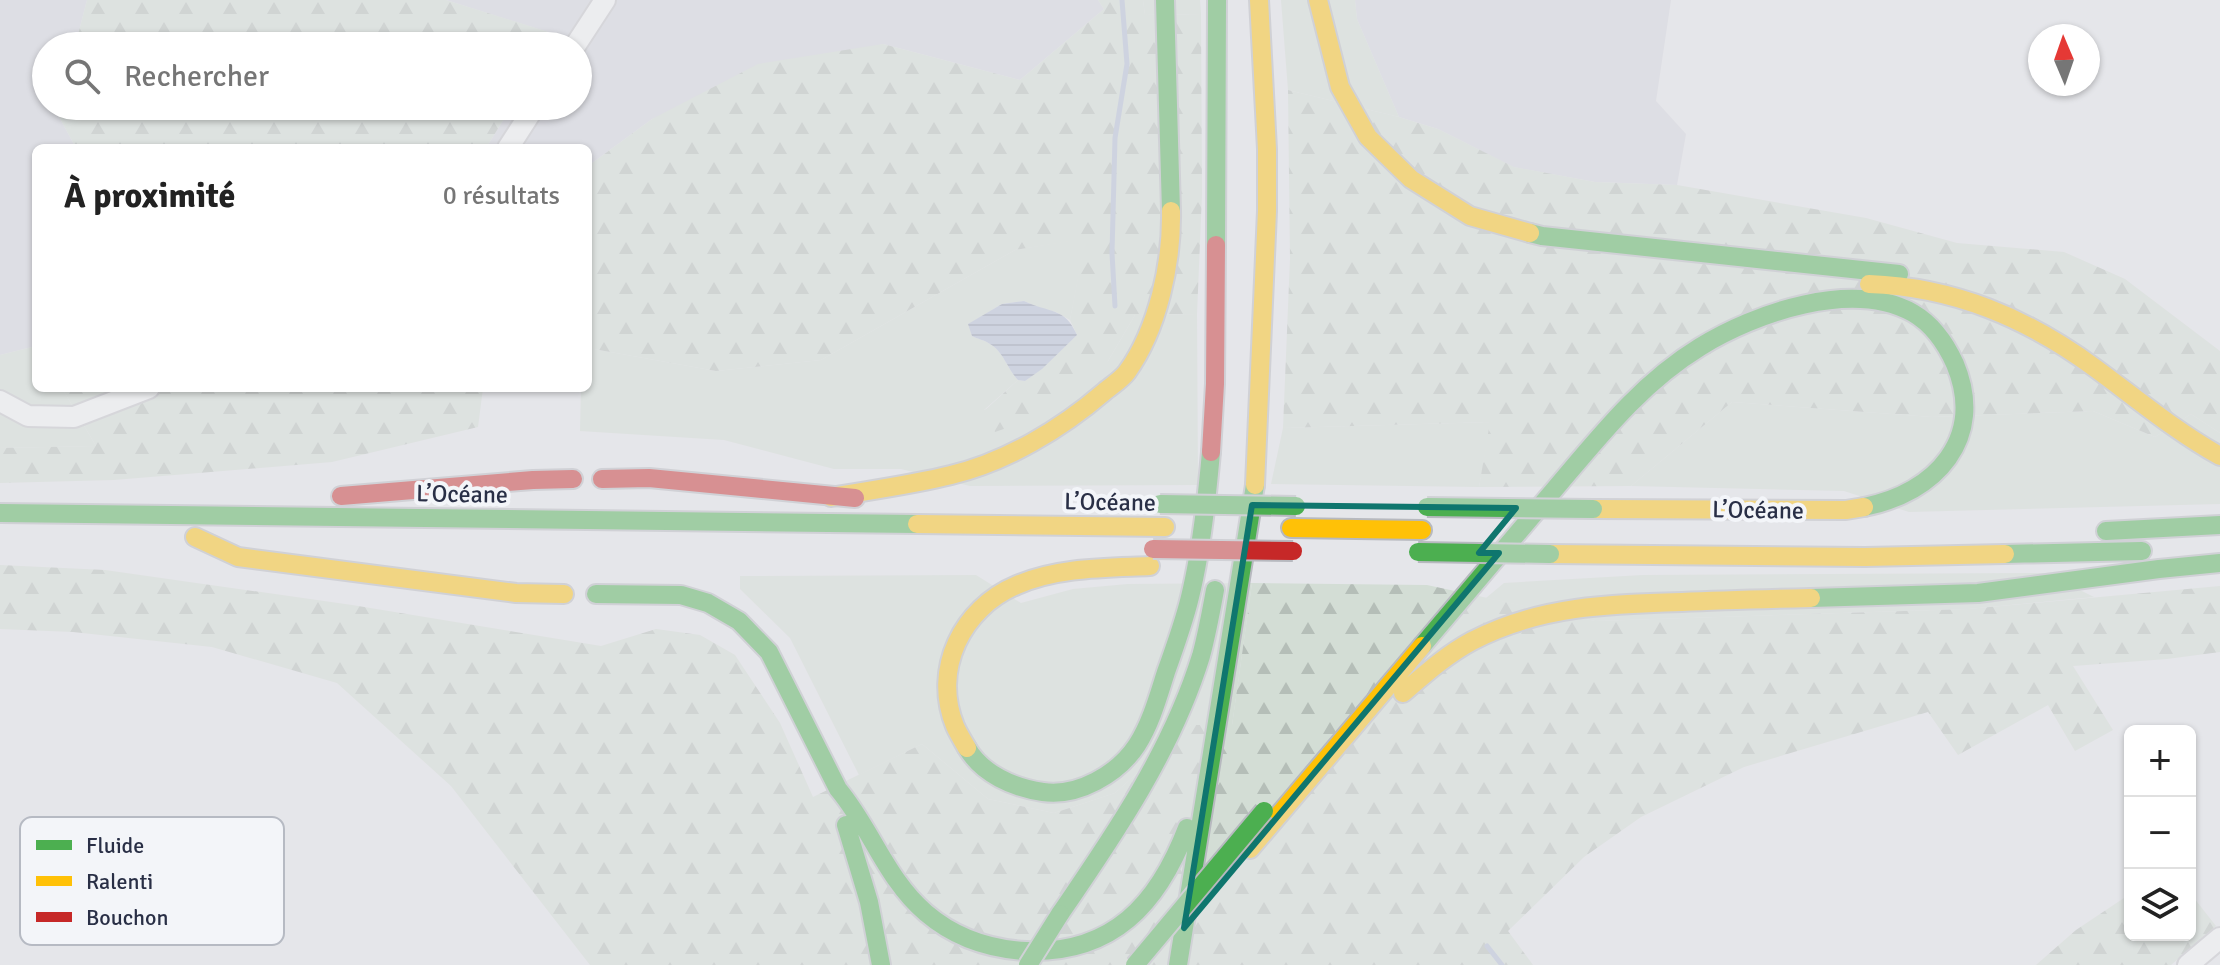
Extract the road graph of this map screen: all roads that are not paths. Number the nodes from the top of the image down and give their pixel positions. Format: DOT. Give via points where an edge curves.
graph roads {
  1 [pos="605,0"];
  2 [pos="1165,0"];
  3 [pos="1217,0"];
  4 [pos="1259,0"];
  5 [pos="1318,0"];
  6 [pos="584,32"];
  7 [pos="526,120"];
  8 [pos="511,144"];
  9 [pos="2028,325"];
  10 [pos="139,392"];
  11 [pos="0,401"];
  12 [pos="2220,456"];
  13 [pos="573,479"];
  14 [pos="602,479"];
  15 [pos="1228,482"];
  16 [pos="831,497"];
  17 [pos="913,501"];
  18 [pos="1152,504"];
  19 [pos="1303,506"];
  20 [pos="1420,507"];
  21 [pos="0,513"];
  22 [pos="214,515"];
  23 [pos="2220,525"];
  24 [pos="1429,530"];
  25 [pos="1496,531"];
  26 [pos="2082,531"];
  27 [pos="1541,532"];
  28 [pos="243,538"];
  29 [pos="2220,549"];
  30 [pos="1301,551"];
  31 [pos="1411,552"];
  32 [pos="2220,563"];
  33 [pos="564,594"];
  34 [pos="596,594"];
  35 [pos="1343,738"];
  36 [pos="1210,767"];
  37 [pos="838,789"];
  38 [pos="1266,819"];
  39 [pos="2220,938"];
  40 [pos="881,965"];
  41 [pos="1028,965"];
  42 [pos="1135,965"];
  43 [pos="1154,965"];
  44 [pos="1178,965"];
  45 [pos="2188,965"];
  1 -- 6 [label="street"];
  2 -- 16 [label="highway" via="1171,225 1164,285 1149,332 1126,374 1021,450 953,475"];
  3 -- 30 [label="highway, L’Océane, bridge" via="1212,440 1192,587 1183,626 1133,751 1089,786 1062,793 1021,789 983,769 961,742 948,707 947,666 964,627 994,597 1056,573 1147,555 1207,550"];
  4 -- 36 [label="highway" via="1267,211 1257,453"];
  5 -- 9 [label="highway" via="1340,87 1368,137 1411,179 1470,216 1542,236 1937,281 2017,310"];
  7 -- 8 [label="street"];
  9 -- 12 [label="highway"];
  9 -- 38 [label="highway" via="1920,288 1841,284 1769,297 1686,336 1594,417"];
  10 -- 11 [label="street" via="74,417 28,416"];
  13 -- 22 [label="highway" via="257,501"];
  14 -- 16 [label="highway" via="649,478"];
  15 -- 41 [label="highway, bridge" via="1207,634 1170,734"];
  16 -- 17 [label="highway"];
  18 -- 19 [label="highway, bridge"];
  20 -- 35 [label="highway, bridge" via="1593,509 1846,510 1873,506 1934,475 1959,435 1964,393 1955,361 1939,336 1919,317 1883,302 1830,300 1790,307 1711,338 1620,412"];
  21 -- 22 [label="highway, L’Océane"];
  22 -- 24 [label="highway, L’Océane"];
  23 -- 26 [label="highway"];
  25 -- 27 [label="highway"];
  28 -- 33 [label="highway" via="188,537 238,557 516,593"];
  29 -- 31 [label="highway, L’Océane, bridge" via="1897,556"];
  32 -- 35 [label="highway" via="1978,593 1606,604 1551,612 1497,630 1452,653 1356,737"];
  34 -- 37 [label="highway" via="681,595 739,621 769,652"];
  35 -- 38 [label="highway"];
  36 -- 37 [label="highway" via="1199,782 1182,842 1160,886 1118,928 1061,951 994,948 927,914 893,876"];
  36 -- 44 [label="highway"];
  37 -- 40 [label="highway"];
  38 -- 42 [label="highway, bridge"];
  38 -- 43 [label="highway"];
  39 -- 45 [label="street"];
}
